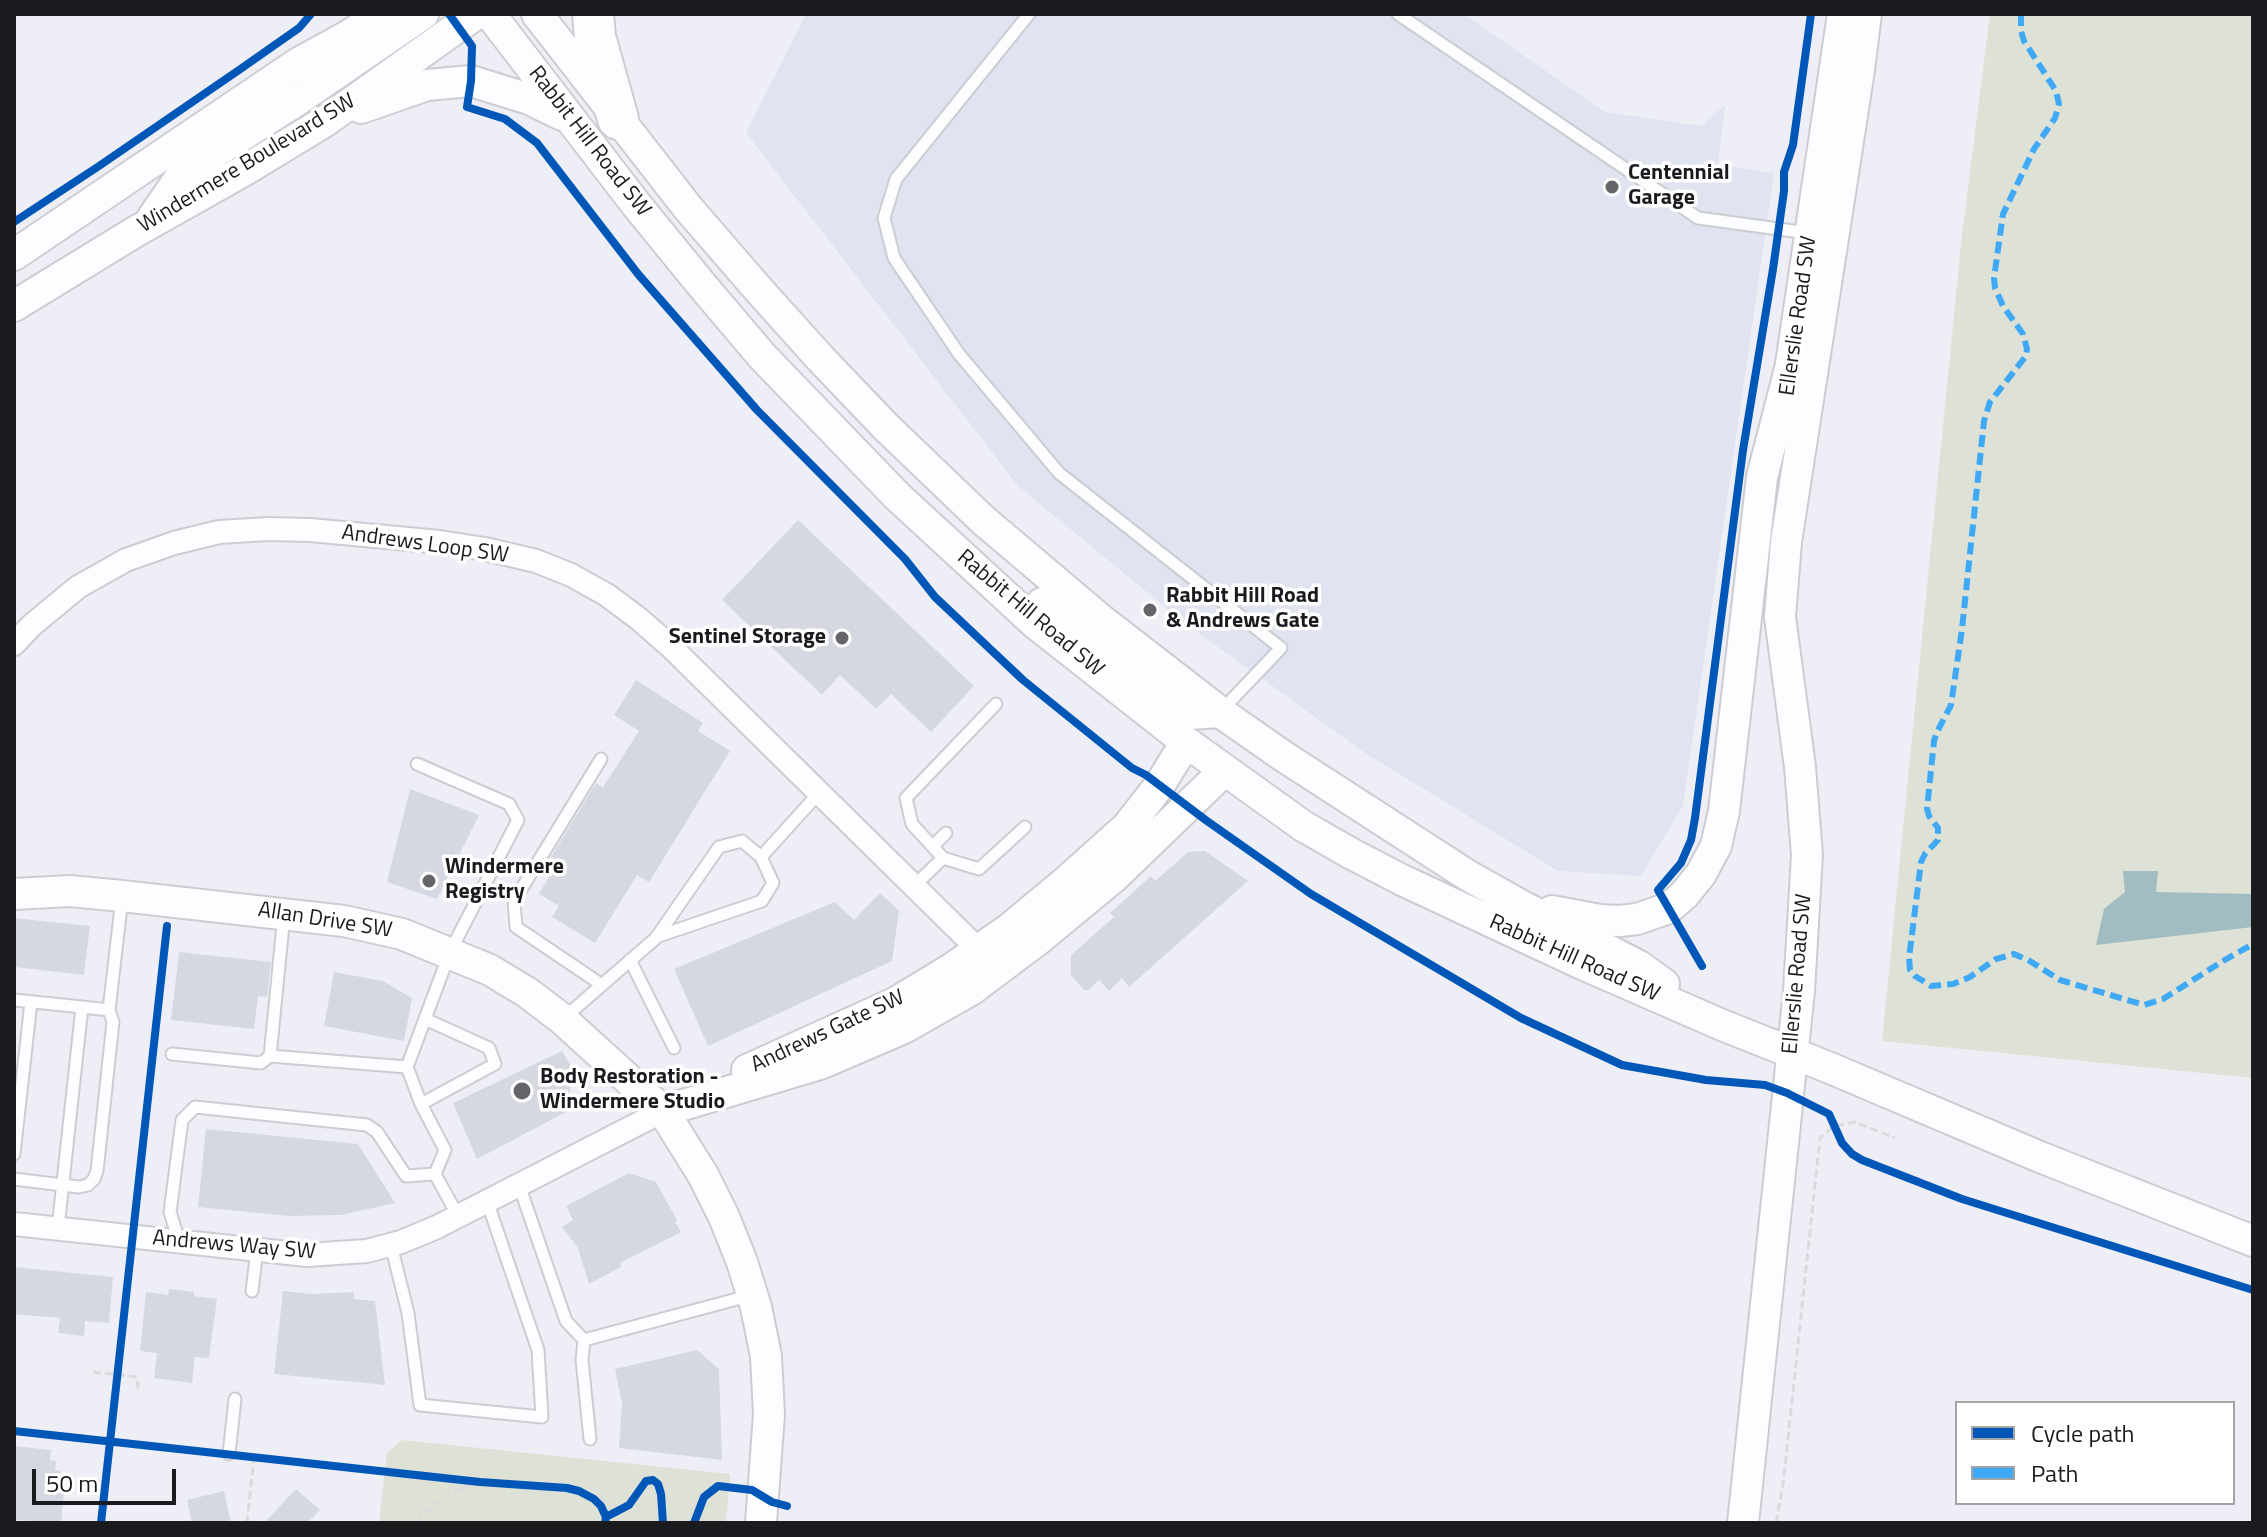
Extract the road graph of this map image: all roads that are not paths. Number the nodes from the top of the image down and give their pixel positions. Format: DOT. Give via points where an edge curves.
graph roads {
  1 [pos="347,14"];
  2 [pos="381,14"];
  3 [pos="423,14"];
  4 [pos="476,14"];
  5 [pos="490,14"];
  6 [pos="537,14"];
  7 [pos="593,14"];
  8 [pos="1029,14"];
  9 [pos="1398,14"];
  10 [pos="1843,14"];
  11 [pos="1866,14"];
  12 [pos="297,64"];
  13 [pos="618,119"];
  14 [pos="571,120"];
  15 [pos="324,122"];
  16 [pos="147,225"];
  17 [pos="1822,234"];
  18 [pos="14,255"];
  19 [pos="14,306"];
  20 [pos="1791,365"];
  21 [pos="973,567"];
  22 [pos="1780,617"];
  23 [pos="14,644"];
  24 [pos="996,704"];
  25 [pos="1220,712"];
  26 [pos="1186,742"];
  27 [pos="601,759"];
  28 [pos="417,764"];
  29 [pos="1225,770"];
  30 [pos="819,793"];
  31 [pos="1025,827"];
  32 [pos="946,833"];
  33 [pos="933,846"];
  34 [pos="761,857"];
  35 [pos="943,858"];
  36 [pos="14,876"];
  37 [pos="914,886"];
  38 [pos="70,891"];
  39 [pos="14,894"];
  40 [pos="122,896"];
  41 [pos="1524,907"];
  42 [pos="284,913"];
  43 [pos="656,938"];
  44 [pos="450,952"];
  45 [pos="630,960"];
  46 [pos="989,960"];
  47 [pos="602,985"];
  48 [pos="14,1000"];
  49 [pos="31,1002"];
  50 [pos="82,1007"];
  51 [pos="109,1010"];
  52 [pos="425,1019"];
  53 [pos="562,1019"];
  54 [pos="1722,1025"];
  55 [pos="674,1048"];
  56 [pos="1792,1053"];
  57 [pos="172,1054"];
  58 [pos="270,1056"];
  59 [pos="407,1067"];
  60 [pos="421,1104"];
  61 [pos="663,1111"];
  62 [pos="14,1154"];
  63 [pos="435,1174"];
  64 [pos="14,1179"];
  65 [pos="62,1185"];
  66 [pos="519,1185"];
  67 [pos="487,1201"];
  68 [pos="458,1216"];
  69 [pos="14,1224"];
  70 [pos="58,1228"];
  71 [pos="179,1241"];
  72 [pos="2253,1241"];
  73 [pos="391,1245"];
  74 [pos="257,1250"];
  75 [pos="252,1291"];
  76 [pos="752,1295"];
  77 [pos="584,1340"];
  78 [pos="235,1399"];
  79 [pos="590,1439"];
  80 [pos="229,1454"];
  81 [pos="761,1523"];
  82 [pos="1743,1523"];
  1 -- 12 [label="main road"];
  2 -- 12 [label="main road"];
  3 -- 16 [label="main road" via="184,172"];
  4 -- 15 [label="main road, Windermere Boulevard SW"];
  5 -- 14 [label="main road, Rabbit Hill Road SW"];
  6 -- 13 [label="main road, Rabbit Hill Road SW"];
  7 -- 13 [label="highway"];
  8 -- 25 [label="lane" via="896,179 884,218 894,258 959,354 1059,473 1281,648"];
  9 -- 17 [label="lane" via="1698,218"];
  10 -- 17 [label="main road, Ellerslie Road SW"];
  11 -- 17 [label="main road, Ellerslie Road SW"];
  12 -- 18 [label="main road"];
  13 -- 25 [label="main road, Rabbit Hill Road SW" via="758,289 886,427 983,520"];
  14 -- 15 [label="main road" via="529,99 471,81 427,85"];
  14 -- 21 [label="main road, Rabbit Hill Road SW" via="762,356"];
  15 -- 16 [label="main road, Windermere Boulevard SW"];
  16 -- 19 [label="main road, Windermere Boulevard SW"];
  17 -- 20 [label="main road, Ellerslie Road SW"];
  17 -- 22 [label="main road, Ellerslie Road SW"];
  20 -- 22 [label="main road, Ellerslie Road SW" via="1767,549 1771,598"];
  20 -- 41 [label="main road" via="1762,477 1716,846 1684,895 1669,908 1637,919 1600,920"];
  21 -- 25 [label="main road" via="1025,591 1189,714"];
  21 -- 26 [label="main road, Rabbit Hill Road SW" via="1036,624"];
  22 -- 56 [label="main road, Ellerslie Road SW" via="1807,855"];
  23 -- 30 [label="street, Andrews Loop SW" via="78,587 126,560 219,532 310,530 485,549 536,561 607,595 671,647"];
  24 -- 33 [label="lane" via="906,798 912,824"];
  25 -- 41 [label="main road, Rabbit Hill Road SW" via="1364,810"];
  26 -- 29 [label="main road, Rabbit Hill Road SW"];
  26 -- 46 [label="main road, Andrews Gate SW" via="1127,827 1009,929"];
  27 -- 47 [label="lane" via="514,901 516,927"];
  28 -- 44 [label="lane" via="509,804 518,820"];
  29 -- 46 [label="main road, Andrews Gate SW" via="1114,877 1039,939"];
  29 -- 54 [label="main road, Rabbit Hill Road SW" via="1352,854"];
  30 -- 34 [label="lane"];
  30 -- 37 [label="street, Andrews Loop SW"];
  31 -- 35 [label="lane" via="979,869"];
  32 -- 33 [label="lane"];
  33 -- 35 [label="lane"];
  34 -- 43 [label="lane" via="742,841 719,847"];
  34 -- 43 [label="lane" via="773,883 762,901"];
  35 -- 37 [label="lane"];
  36 -- 38 [label="main road, Allan Drive SW"];
  37 -- 46 [label="street, Andrews Loop SW"];
  38 -- 39 [label="main road, Allan Drive SW"];
  38 -- 40 [label="main road, Allan Drive SW"];
  40 -- 42 [label="main road, Allan Drive SW"];
  40 -- 51 [label="lane"];
  41 -- 54 [label="main road, Rabbit Hill Road SW" via="1639,966"];
  42 -- 44 [label="main road, Allan Drive SW" via="402,934"];
  42 -- 58 [label="lane"];
  43 -- 45 [label="lane"];
  44 -- 52 [label="lane"];
  44 -- 53 [label="main road, Allan Drive SW" via="490,970"];
  45 -- 47 [label="lane"];
  45 -- 55 [label="lane"];
  46 -- 61 [label="main road, Andrews Gate SW" via="971,990 904,1028 820,1064"];
  47 -- 53 [label="lane"];
  48 -- 49 [label="lane"];
  49 -- 50 [label="lane"];
  49 -- 62 [label="lane"];
  50 -- 51 [label="lane"];
  50 -- 65 [label="lane"];
  51 -- 65 [label="lane" via="113,1022 97,1171 88,1185"];
  52 -- 59 [label="lane"];
  52 -- 60 [label="lane" via="489,1048 495,1064"];
  53 -- 61 [label="main road, Allan Drive SW"];
  54 -- 56 [label="main road, Rabbit Hill Road SW"];
  56 -- 72 [label="main road, Rabbit Hill Road SW"];
  56 -- 82 [label="main road, Ellerslie Road SW"];
  57 -- 58 [label="lane" via="261,1063"];
  58 -- 59 [label="lane"];
  59 -- 60 [label="lane"];
  60 -- 63 [label="lane" via="445,1150"];
  61 -- 66 [label="street, Andrews Way SW"];
  61 -- 76 [label="main road, Allan Drive SW" via="724,1217"];
  63 -- 68 [label="lane"];
  63 -- 71 [label="lane" via="406,1176 367,1125 195,1107 182,1120 170,1212"];
  64 -- 65 [label="lane"];
  65 -- 70 [label="lane"];
  66 -- 67 [label="street, Andrews Way SW"];
  66 -- 77 [label="lane" via="566,1321"];
  67 -- 68 [label="street, Andrews Way SW"];
  67 -- 73 [label="lane" via="538,1350 542,1417 420,1405 408,1313"];
  68 -- 73 [label="street, Andrews Way SW"];
  69 -- 70 [label="street, Andrews Way SW"];
  70 -- 71 [label="street, Andrews Way SW"];
  71 -- 74 [label="street, Andrews Way SW"];
  73 -- 74 [label="street, Andrews Way SW" via="337,1254"];
  74 -- 75 [label="lane"];
  76 -- 77 [label="lane"];
  76 -- 81 [label="main road, Allan Drive SW" via="766,1356 769,1414"];
  77 -- 79 [label="lane"];
  78 -- 80 [label="lane"];
}
